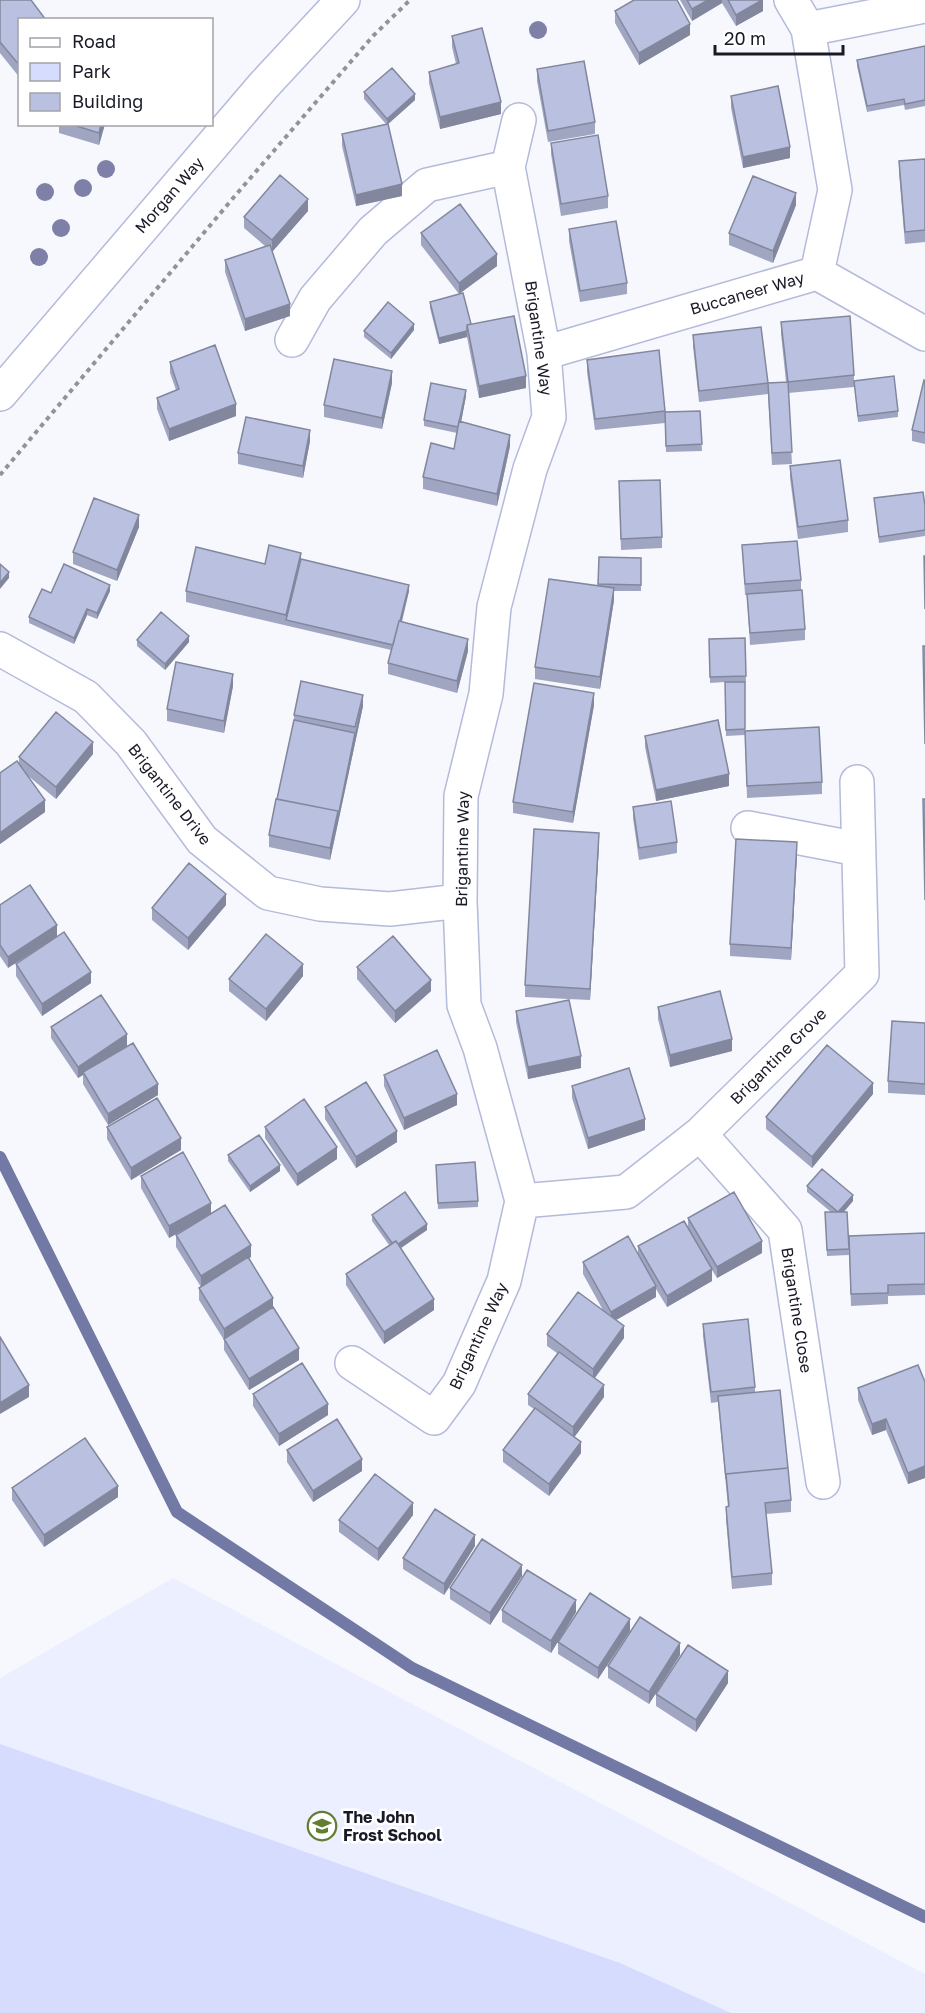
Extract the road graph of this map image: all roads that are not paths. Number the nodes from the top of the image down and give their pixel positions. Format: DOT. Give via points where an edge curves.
graph roads {
  1 [pos="343,0"];
  2 [pos="791,0"];
  3 [pos="925,6"];
  4 [pos="808,29"];
  5 [pos="519,120"];
  6 [pos="508,167"];
  7 [pos="817,273"];
  8 [pos="925,334"];
  9 [pos="292,340"];
  10 [pos="544,352"];
  11 [pos="0,394"];
  12 [pos="0,649"];
  13 [pos="857,782"];
  14 [pos="748,828"];
  15 [pos="858,849"];
  16 [pos="460,901"];
  17 [pos="700,1134"];
  18 [pos="522,1201"];
  19 [pos="352,1363"];
  20 [pos="823,1482"];
  1 -- 11 [label="street, Morgan Way" via="250,102"];
  2 -- 4 [label="street, Buccaneer Way"];
  3 -- 4 [label="street"];
  4 -- 7 [label="street, Buccaneer Way" via="835,190"];
  5 -- 6 [label="street, Brigantine Way"];
  6 -- 9 [label="street" via="427,185 366,239 315,299"];
  6 -- 10 [label="street, Brigantine Way"];
  7 -- 8 [label="street"];
  7 -- 10 [label="street, Buccaneer Way"];
  10 -- 16 [label="street, Brigantine Way" via="549,417 530,469 494,607 486,694 460,796"];
  12 -- 16 [label="street, Brigantine Drive" via="86,696 131,743 202,840 268,893 320,904 390,909"];
  13 -- 15 [label="street, Brigantine Grove"];
  14 -- 15 [label="street"];
  15 -- 17 [label="street, Brigantine Grove" via="862,974"];
  16 -- 18 [label="street, Brigantine Way" via="464,1005 480,1048"];
  17 -- 18 [label="street, Brigantine Grove" via="626,1192"];
  17 -- 20 [label="street, Brigantine Close" via="785,1230"];
  18 -- 19 [label="street, Brigantine Way" via="504,1281 459,1384 434,1418"];
}
